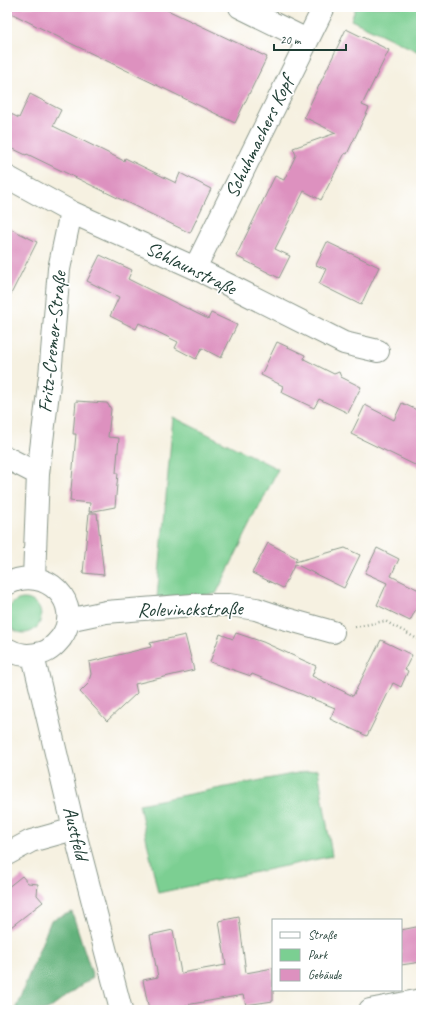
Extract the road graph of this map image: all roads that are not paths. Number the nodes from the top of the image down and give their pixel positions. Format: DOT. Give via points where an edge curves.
graph roads {
  1 [pos="240,7"];
  2 [pos="324,7"];
  3 [pos="307,40"];
  4 [pos="7,177"];
  5 [pos="71,212"];
  6 [pos="195,268"];
  7 [pos="378,351"];
  8 [pos="7,458"];
  9 [pos="38,474"];
  10 [pos="34,578"];
  11 [pos="7,584"];
  12 [pos="68,620"];
  13 [pos="333,632"];
  14 [pos="7,649"];
  15 [pos="33,656"];
  16 [pos="74,829"];
  17 [pos="7,854"];
  18 [pos="421,1000"];
  19 [pos="121,1010"];
  20 [pos="370,1010"];
  1 -- 3 [label="street"];
  2 -- 3 [label="street, Schuhmachers Kopf"];
  3 -- 6 [label="street, Schuhmachers Kopf"];
  4 -- 5 [label="street, Schlaunstraße"];
  5 -- 6 [label="street, Schlaunstraße"];
  5 -- 9 [label="street, Fritz-Cremer-Straße" via="59,269"];
  6 -- 7 [label="street, Schlaunstraße" via="344,343"];
  8 -- 9 [label="street"];
  9 -- 10 [label="street, Fritz-Cremer-Straße"];
  10 -- 11 [label="street" via="24,578"];
  10 -- 12 [label="street" via="46,581 63,597"];
  12 -- 13 [label="street, Rolevinckstraße" via="106,612 229,605 256,609"];
  12 -- 15 [label="street" via="57,644 46,652"];
  14 -- 15 [label="street"];
  15 -- 16 [label="street, Austfeld"];
  16 -- 17 [label="street" via="31,842"];
  16 -- 19 [label="street, Austfeld"];
  18 -- 20 [label="street"];
}
